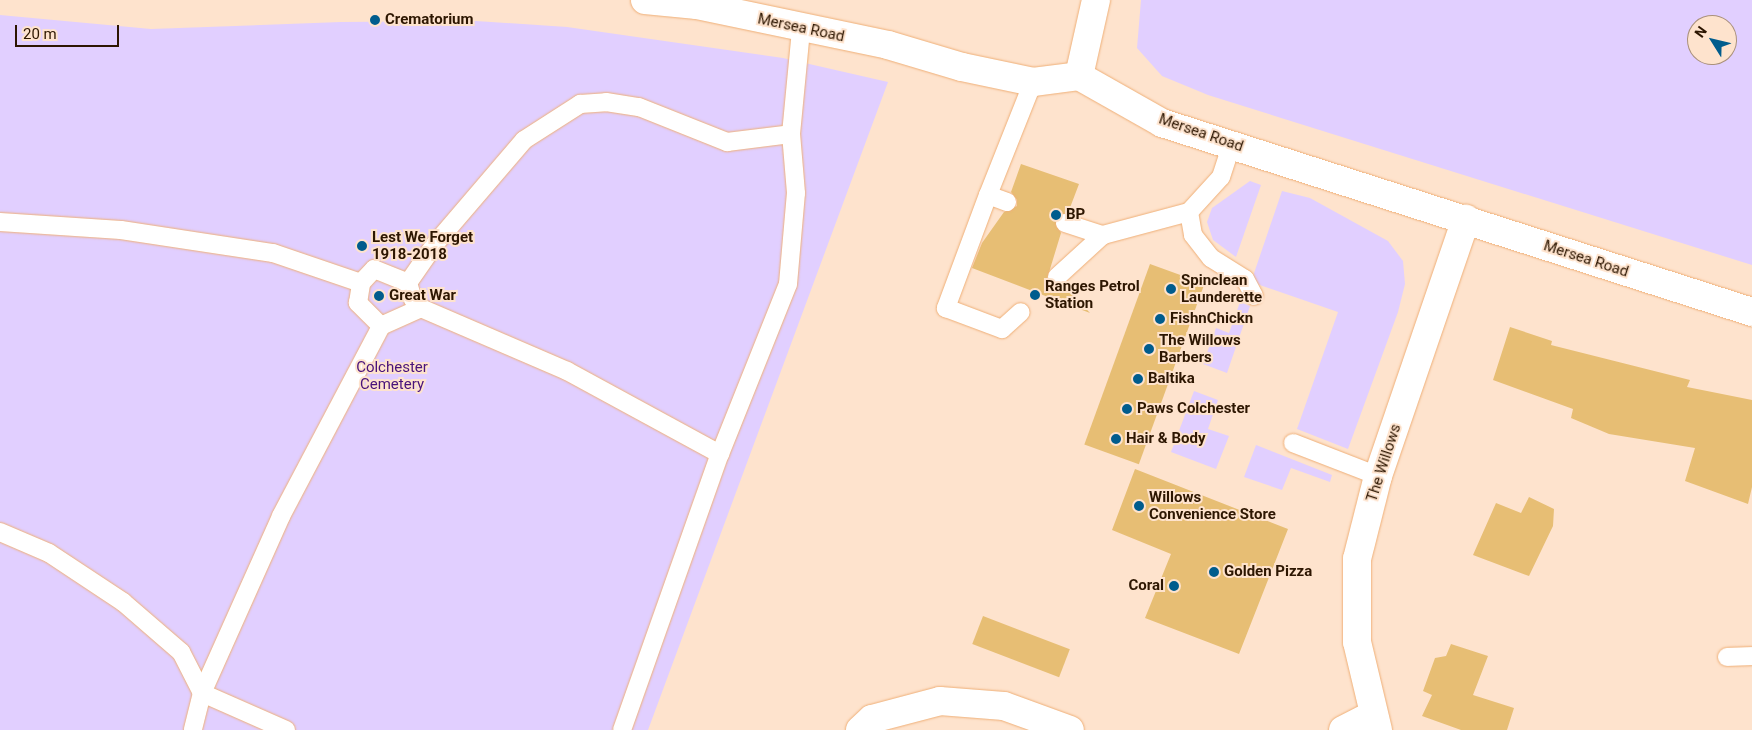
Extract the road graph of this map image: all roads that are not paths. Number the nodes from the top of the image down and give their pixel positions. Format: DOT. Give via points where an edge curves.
graph roads {
  1 [pos="645,0"];
  2 [pos="1096,0"];
  3 [pos="801,30"];
  4 [pos="1079,76"];
  5 [pos="1033,82"];
  6 [pos="791,134"];
  7 [pos="1232,144"];
  8 [pos="988,195"];
  9 [pos="1007,202"];
  10 [pos="1189,212"];
  11 [pos="1466,220"];
  12 [pos="0,222"];
  13 [pos="1065,223"];
  14 [pos="1103,235"];
  15 [pos="1057,277"];
  16 [pos="361,283"];
  17 [pos="408,283"];
  18 [pos="1254,296"];
  19 [pos="421,308"];
  20 [pos="1021,312"];
  21 [pos="1752,312"];
  22 [pos="381,326"];
  23 [pos="1292,443"];
  24 [pos="720,454"];
  25 [pos="1378,476"];
  26 [pos="0,532"];
  27 [pos="1752,656"];
  28 [pos="1727,657"];
  29 [pos="202,693"];
  30 [pos="1376,722"];
  31 [pos="194,730"];
  32 [pos="286,730"];
  33 [pos="622,730"];
  34 [pos="860,730"];
  35 [pos="1070,730"];
  36 [pos="1343,730"];
  1 -- 3 [label="main road, Mersea Road" via="697,5"];
  2 -- 4 [label="main road"];
  3 -- 5 [label="main road, Mersea Road" via="888,45 962,67"];
  3 -- 6 [label="lane"];
  4 -- 5 [label="main road, Mersea Road"];
  4 -- 7 [label="main road, Mersea Road" via="1162,122"];
  5 -- 8 [label="lane"];
  6 -- 17 [label="lane" via="727,142 639,107 606,102 580,104 524,140 435,244"];
  6 -- 24 [label="lane" via="796,192 788,284"];
  7 -- 10 [label="lane" via="1221,177"];
  7 -- 11 [label="main road, Mersea Road"];
  8 -- 9 [label="lane"];
  8 -- 20 [label="lane" via="946,308 1002,329"];
  10 -- 14 [label="lane"];
  10 -- 18 [label="lane" via="1193,235 1211,258 1244,279"];
  11 -- 21 [label="main road, Mersea Road"];
  11 -- 25 [label="main road, The Willows"];
  12 -- 16 [label="lane" via="121,230 273,253"];
  13 -- 14 [label="lane"];
  14 -- 15 [label="lane"];
  16 -- 17 [label="lane" via="374,269"];
  16 -- 22 [label="lane" via="358,303"];
  17 -- 19 [label="lane" via="412,300"];
  19 -- 22 [label="lane"];
  19 -- 24 [label="lane" via="567,372"];
  22 -- 29 [label="lane" via="281,516"];
  23 -- 25 [label="lane"];
  24 -- 33 [label="lane"];
  25 -- 30 [label="main road, The Willows" via="1357,559 1357,642"];
  26 -- 29 [label="lane" via="49,554 123,602 181,652"];
  27 -- 28 [label="lane"];
  29 -- 31 [label="lane"];
  29 -- 32 [label="lane"];
  30 -- 36 [label="main road, The Willows"];
  34 -- 35 [label="main road" via="872,719 940,701 1004,706"];
}
